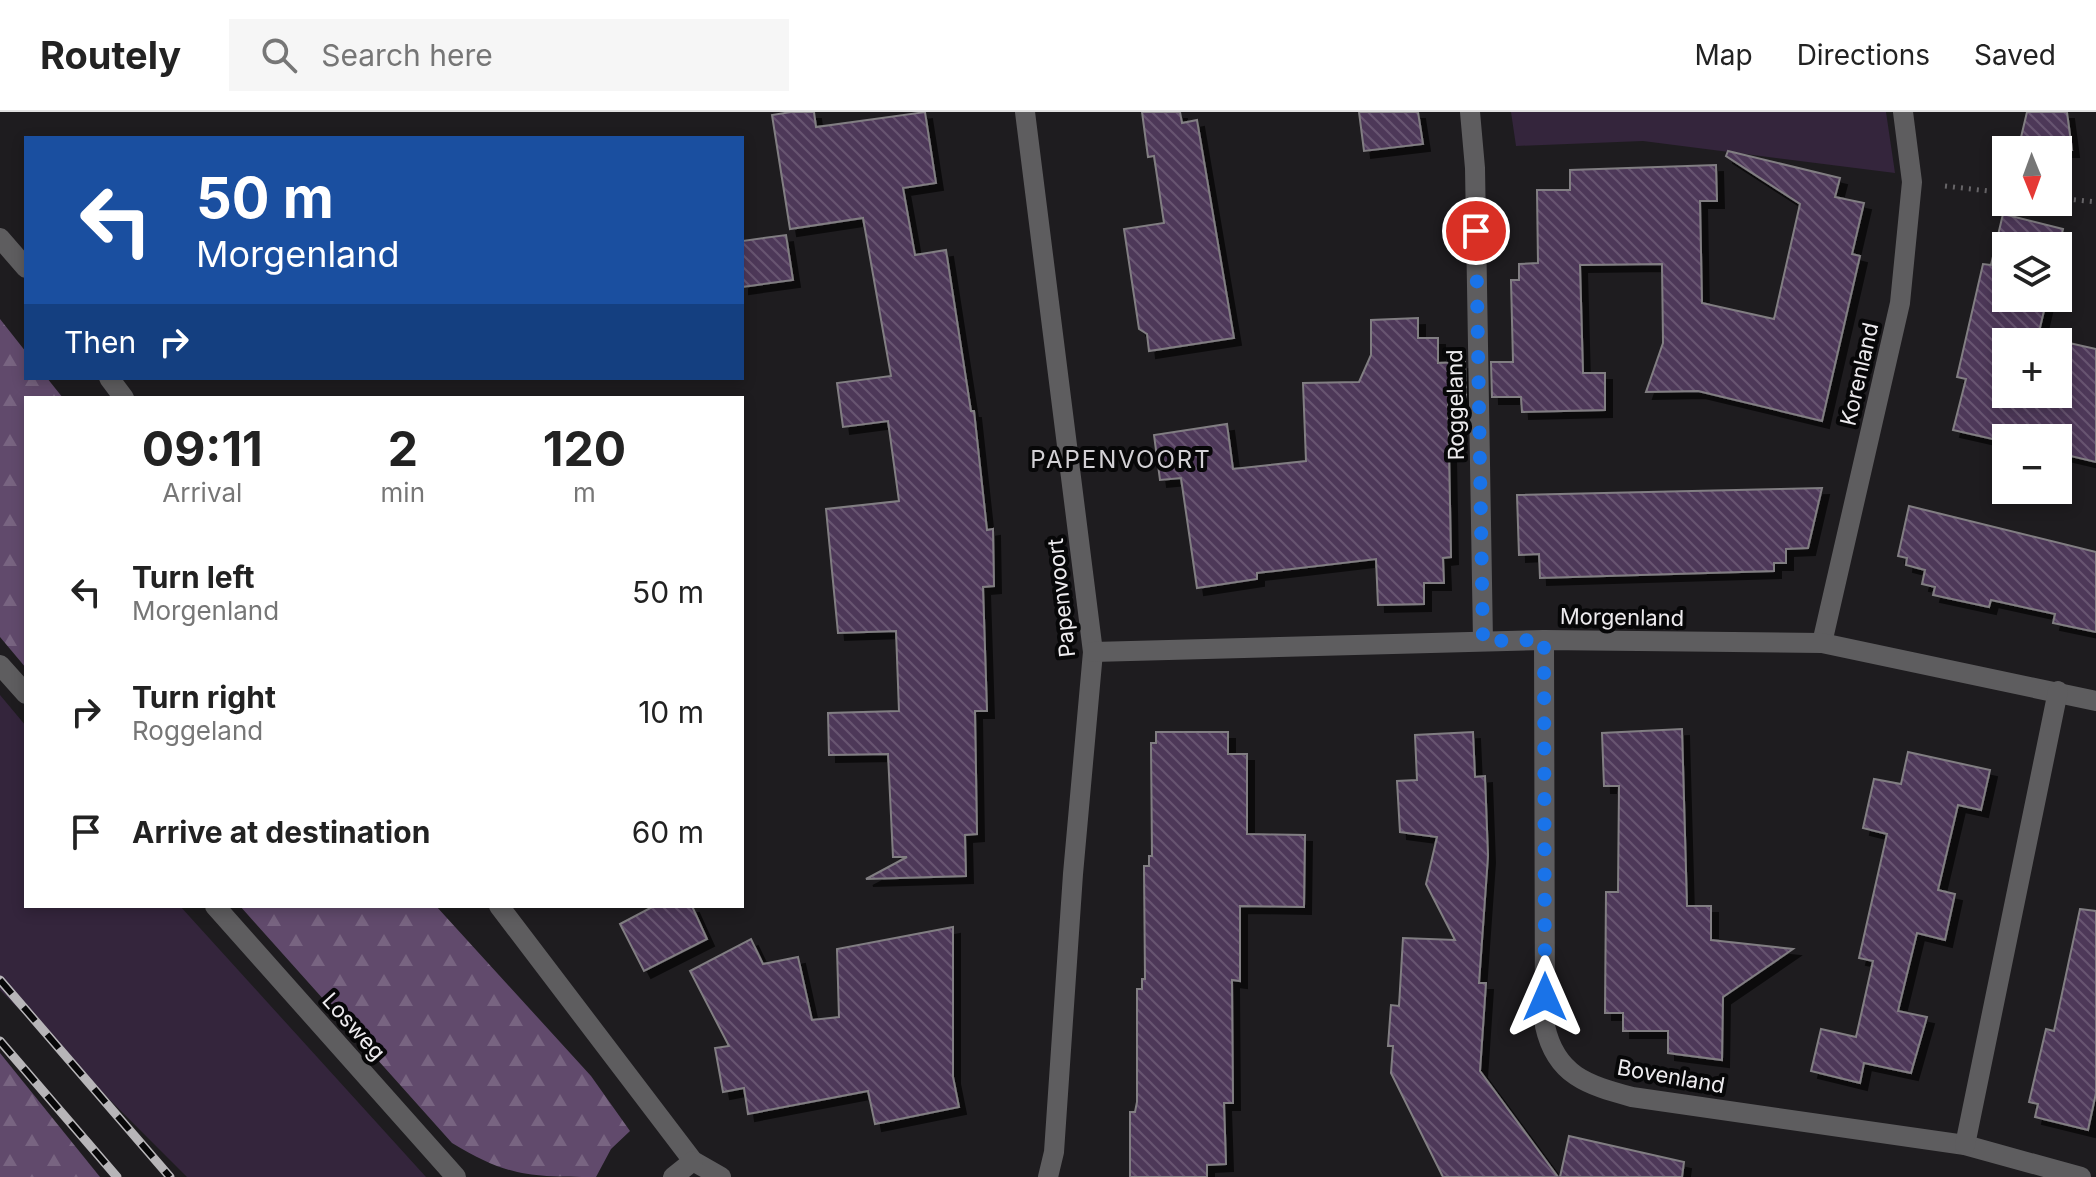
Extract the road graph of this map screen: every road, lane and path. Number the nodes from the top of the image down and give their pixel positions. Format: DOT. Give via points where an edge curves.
graph roads {
  1 [pos="1025,112"];
  2 [pos="1470,112"];
  3 [pos="1903,112"];
  4 [pos="1912,182"];
  5 [pos="1992,191"];
  6 [pos="2072,199"];
  7 [pos="2096,202"];
  8 [pos="0,238"];
  9 [pos="24,266"];
  10 [pos="1544,640"];
  11 [pos="1483,641"];
  12 [pos="1822,643"];
  13 [pos="1093,652"];
  14 [pos="0,665"];
  15 [pos="2058,691"];
  16 [pos="24,692"];
  17 [pos="2096,701"];
  18 [pos="217,908"];
  19 [pos="501,908"];
  20 [pos="1965,1145"];
  21 [pos="693,1161"];
  22 [pos="456,1177"];
  23 [pos="673,1177"];
  24 [pos="721,1177"];
  25 [pos="1048,1177"];
  26 [pos="2081,1177"];
  1 -- 13 [label="street, Papenvoort"];
  2 -- 11 [label="street, Roggeland"];
  3 -- 4 [label="street, Korenland"];
  4 -- 5 [label="path"];
  4 -- 12 [label="street, Korenland" via="1900,303"];
  6 -- 7 [label="path"];
  8 -- 9 [label="street"];
  10 -- 11 [label="street, Morgenland"];
  10 -- 12 [label="street, Morgenland"];
  10 -- 20 [label="street, Bovenland" via="1545,1026 1550,1049 1574,1076 1632,1097"];
  11 -- 13 [label="street, Morgenland"];
  12 -- 15 [label="street, Morgenland"];
  13 -- 25 [label="street, Papenvoort"];
  14 -- 16 [label="street"];
  15 -- 17 [label="street, Morgenland"];
  15 -- 20 [label="street"];
  18 -- 22 [label="street, Losweg"];
  19 -- 21 [label="street"];
  20 -- 26 [label="street, Bovenland"];
  21 -- 23 [label="street"];
  21 -- 24 [label="street"];
}
